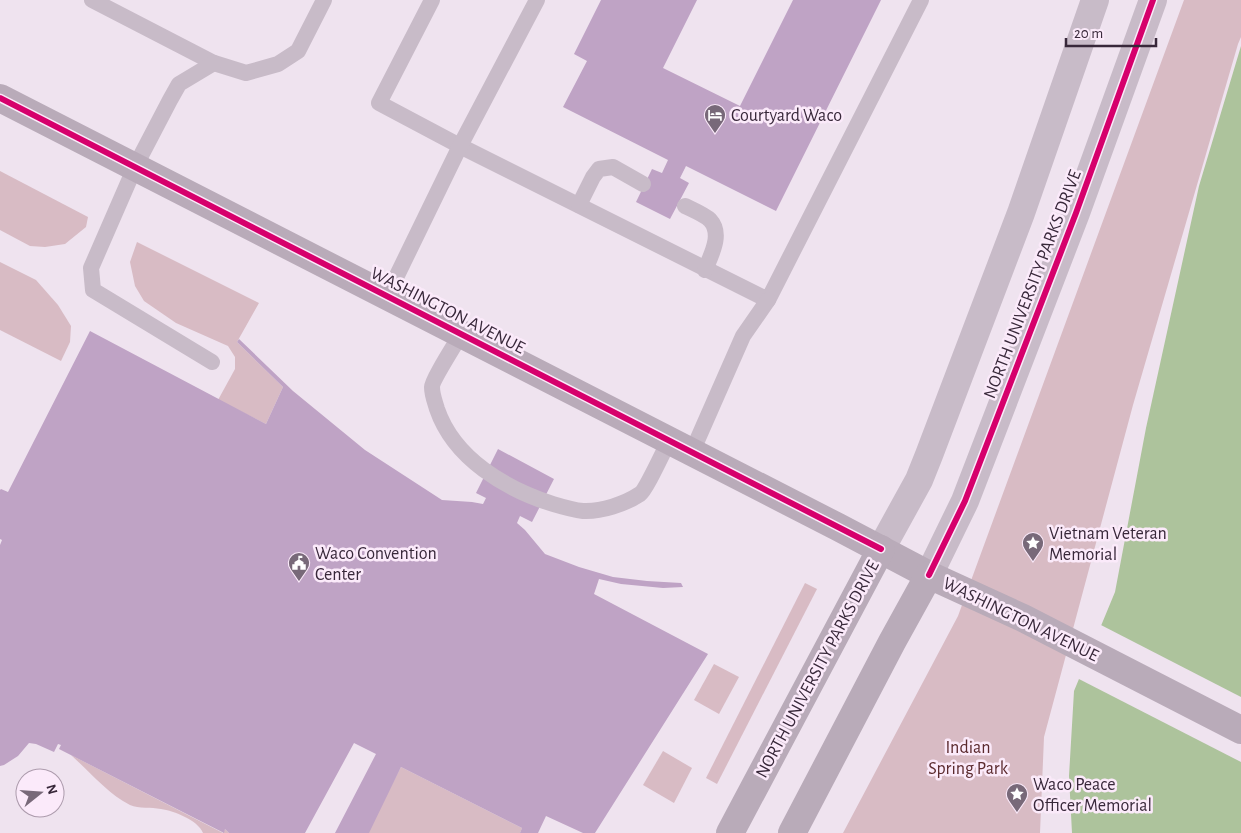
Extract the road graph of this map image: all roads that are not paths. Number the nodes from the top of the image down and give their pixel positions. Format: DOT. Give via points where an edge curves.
graph roads {
  1 [pos="92,0"];
  2 [pos="324,0"];
  3 [pos="432,0"];
  4 [pos="537,0"];
  5 [pos="921,0"];
  6 [pos="1095,0"];
  7 [pos="1153,0"];
  8 [pos="214,64"];
  9 [pos="0,98"];
  10 [pos="460,146"];
  11 [pos="135,168"];
  12 [pos="643,184"];
  13 [pos="579,205"];
  14 [pos="685,206"];
  15 [pos="705,270"];
  16 [pos="387,296"];
  17 [pos="768,300"];
  18 [pos="461,334"];
  19 [pos="212,362"];
  20 [pos="681,447"];
  21 [pos="882,550"];
  22 [pos="929,575"];
  23 [pos="1241,730"];
  24 [pos="730,833"];
  25 [pos="792,833"];
  1 -- 8 [label="lane"];
  2 -- 8 [label="lane" via="298,51 278,64 246,73"];
  3 -- 10 [label="lane" via="379,103"];
  4 -- 10 [label="lane"];
  5 -- 17 [label="lane"];
  6 -- 21 [label="street, NORTH UNIVERSITY PARKS DRIVE" via="1021,212 929,455"];
  7 -- 22 [label="street, NORTH UNIVERSITY PARKS DRIVE" via="1076,213 965,501"];
  8 -- 11 [label="lane" via="179,84"];
  9 -- 11 [label="main road, WASHINGTON AVENUE"];
  10 -- 13 [label="lane"];
  10 -- 16 [label="lane"];
  11 -- 16 [label="main road, WASHINGTON AVENUE"];
  11 -- 19 [label="lane" via="91,268 93,290"];
  12 -- 13 [label="lane" via="613,167 599,169"];
  13 -- 15 [label="lane"];
  14 -- 15 [label="lane" via="710,219 716,230"];
  15 -- 17 [label="lane"];
  16 -- 18 [label="main road, WASHINGTON AVENUE"];
  17 -- 20 [label="lane" via="743,336"];
  18 -- 20 [label="main road, WASHINGTON AVENUE"];
  18 -- 20 [label="lane" via="432,384 433,398 445,428 456,443 486,471 513,488 563,507 583,511 599,509 642,493"];
  20 -- 21 [label="main road, WASHINGTON AVENUE"];
  21 -- 22 [label="main road, WASHINGTON AVENUE"];
  21 -- 24 [label="main road, NORTH UNIVERSITY PARKS DRIVE"];
  22 -- 23 [label="main road, WASHINGTON AVENUE" via="1023,618"];
  22 -- 25 [label="main road, NORTH UNIVERSITY PARKS DRIVE"];
}
